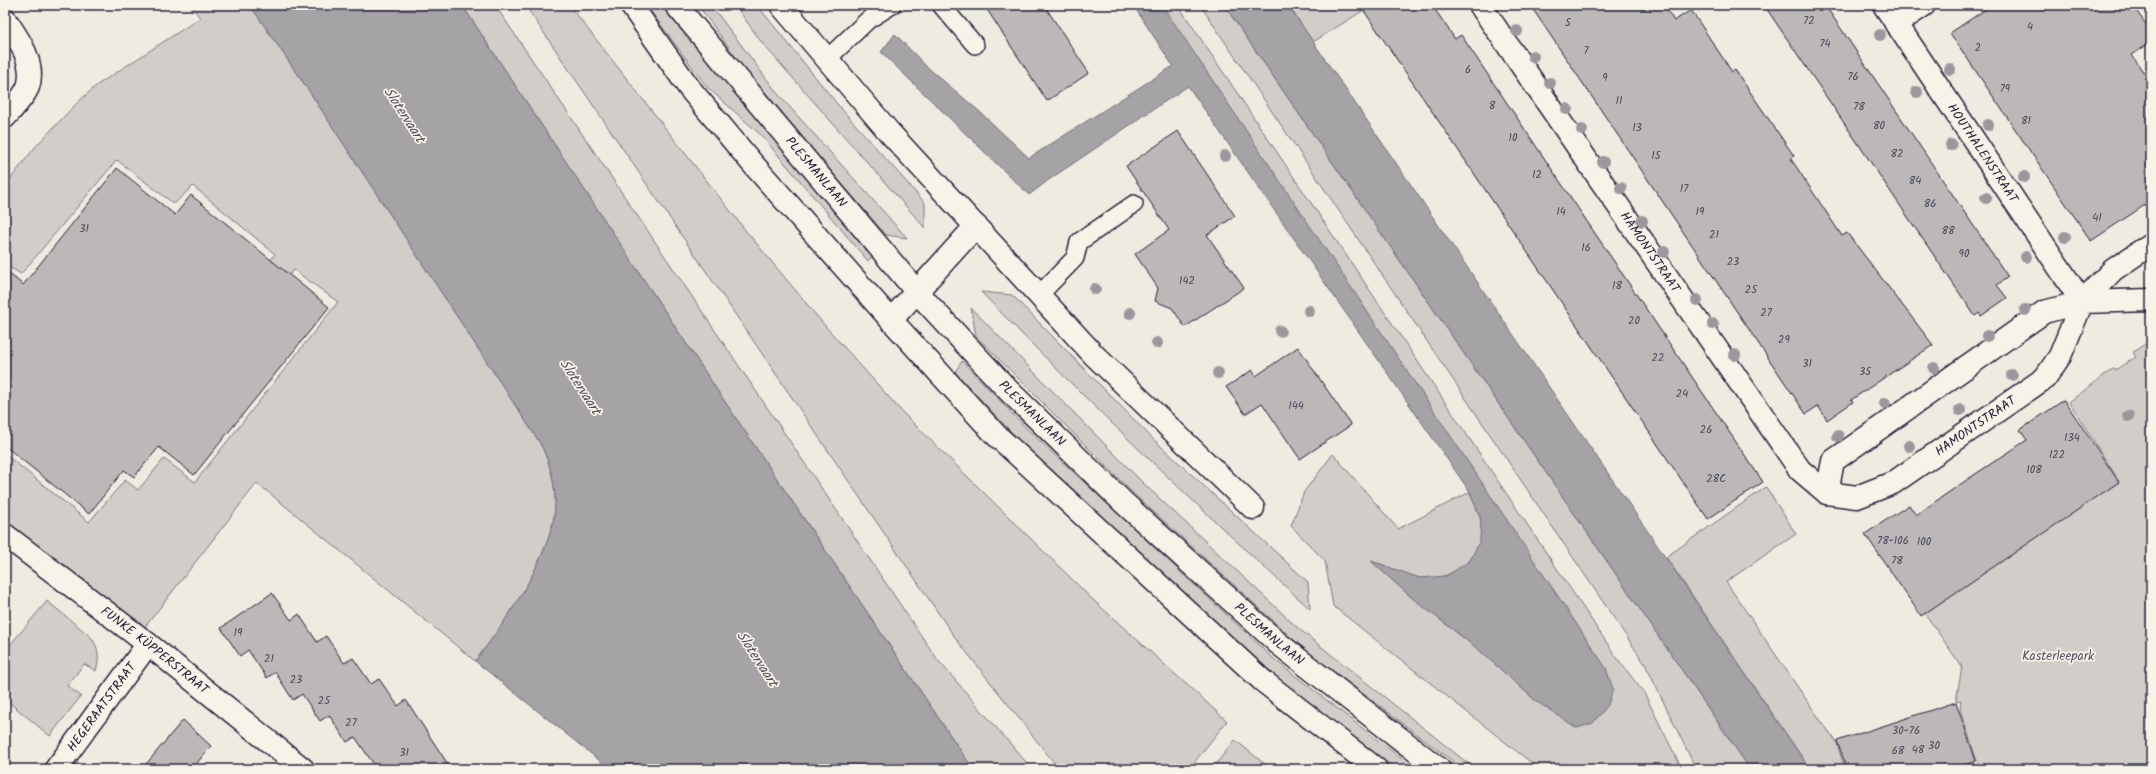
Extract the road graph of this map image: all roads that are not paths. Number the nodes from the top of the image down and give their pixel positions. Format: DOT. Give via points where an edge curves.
graph roads {
  1 [pos="631,5"];
  2 [pos="676,5"];
  3 [pos="781,5"];
  4 [pos="892,5"];
  5 [pos="941,5"];
  6 [pos="1480,5"];
  7 [pos="1884,5"];
  8 [pos="1924,5"];
  9 [pos="5,19"];
  10 [pos="1896,24"];
  11 [pos="975,45"];
  12 [pos="826,60"];
  13 [pos="5,117"];
  14 [pos="1134,204"];
  15 [pos="976,226"];
  16 [pos="2151,244"];
  17 [pos="916,291"];
  18 [pos="1039,295"];
  19 [pos="2151,300"];
  20 [pos="2082,302"];
  21 [pos="891,320"];
  22 [pos="1827,493"];
  23 [pos="1253,508"];
  24 [pos="5,535"];
  25 [pos="148,644"];
  26 [pos="56,769"];
  27 [pos="303,769"];
  28 [pos="1376,769"];
  29 [pos="1439,769"];
  1 -- 21 [label="street" via="690,88"];
  2 -- 17 [label="street, PLESMANLAAN"];
  3 -- 12 [label="street"];
  4 -- 12 [label="lane" via="868,20"];
  5 -- 11 [label="lane"];
  6 -- 22 [label="street, HAMONTSTRAAT" via="1800,470"];
  7 -- 10 [label="street, HOUTHALENSTRAAT"];
  8 -- 10 [label="street"];
  9 -- 13 [label="street" via="30,64 28,88"];
  10 -- 20 [label="street, HOUTHALENSTRAAT"];
  12 -- 15 [label="street"];
  14 -- 18 [label="lane" via="1080,242 1075,258"];
  15 -- 17 [label="street"];
  15 -- 18 [label="street"];
  16 -- 20 [label="street, HAMONTSTRAAT" via="2113,270"];
  17 -- 21 [label="street"];
  17 -- 29 [label="street, PLESMANLAAN" via="1009,391 1124,503 1279,644"];
  18 -- 23 [label="street" via="1094,355"];
  19 -- 20 [label="street"];
  20 -- 22 [label="street" via="2044,312 1833,462"];
  20 -- 22 [label="street, HAMONTSTRAAT" via="2060,356 2045,378 1893,483 1857,497"];
  21 -- 28 [label="street" via="995,434 1263,681"];
  24 -- 25 [label="street, FUNKE KÜPPERSTRAAT"];
  25 -- 26 [label="street, HEGERAATSTRAAT"];
  25 -- 27 [label="street, FUNKE KÜPPERSTRAAT"];
}
